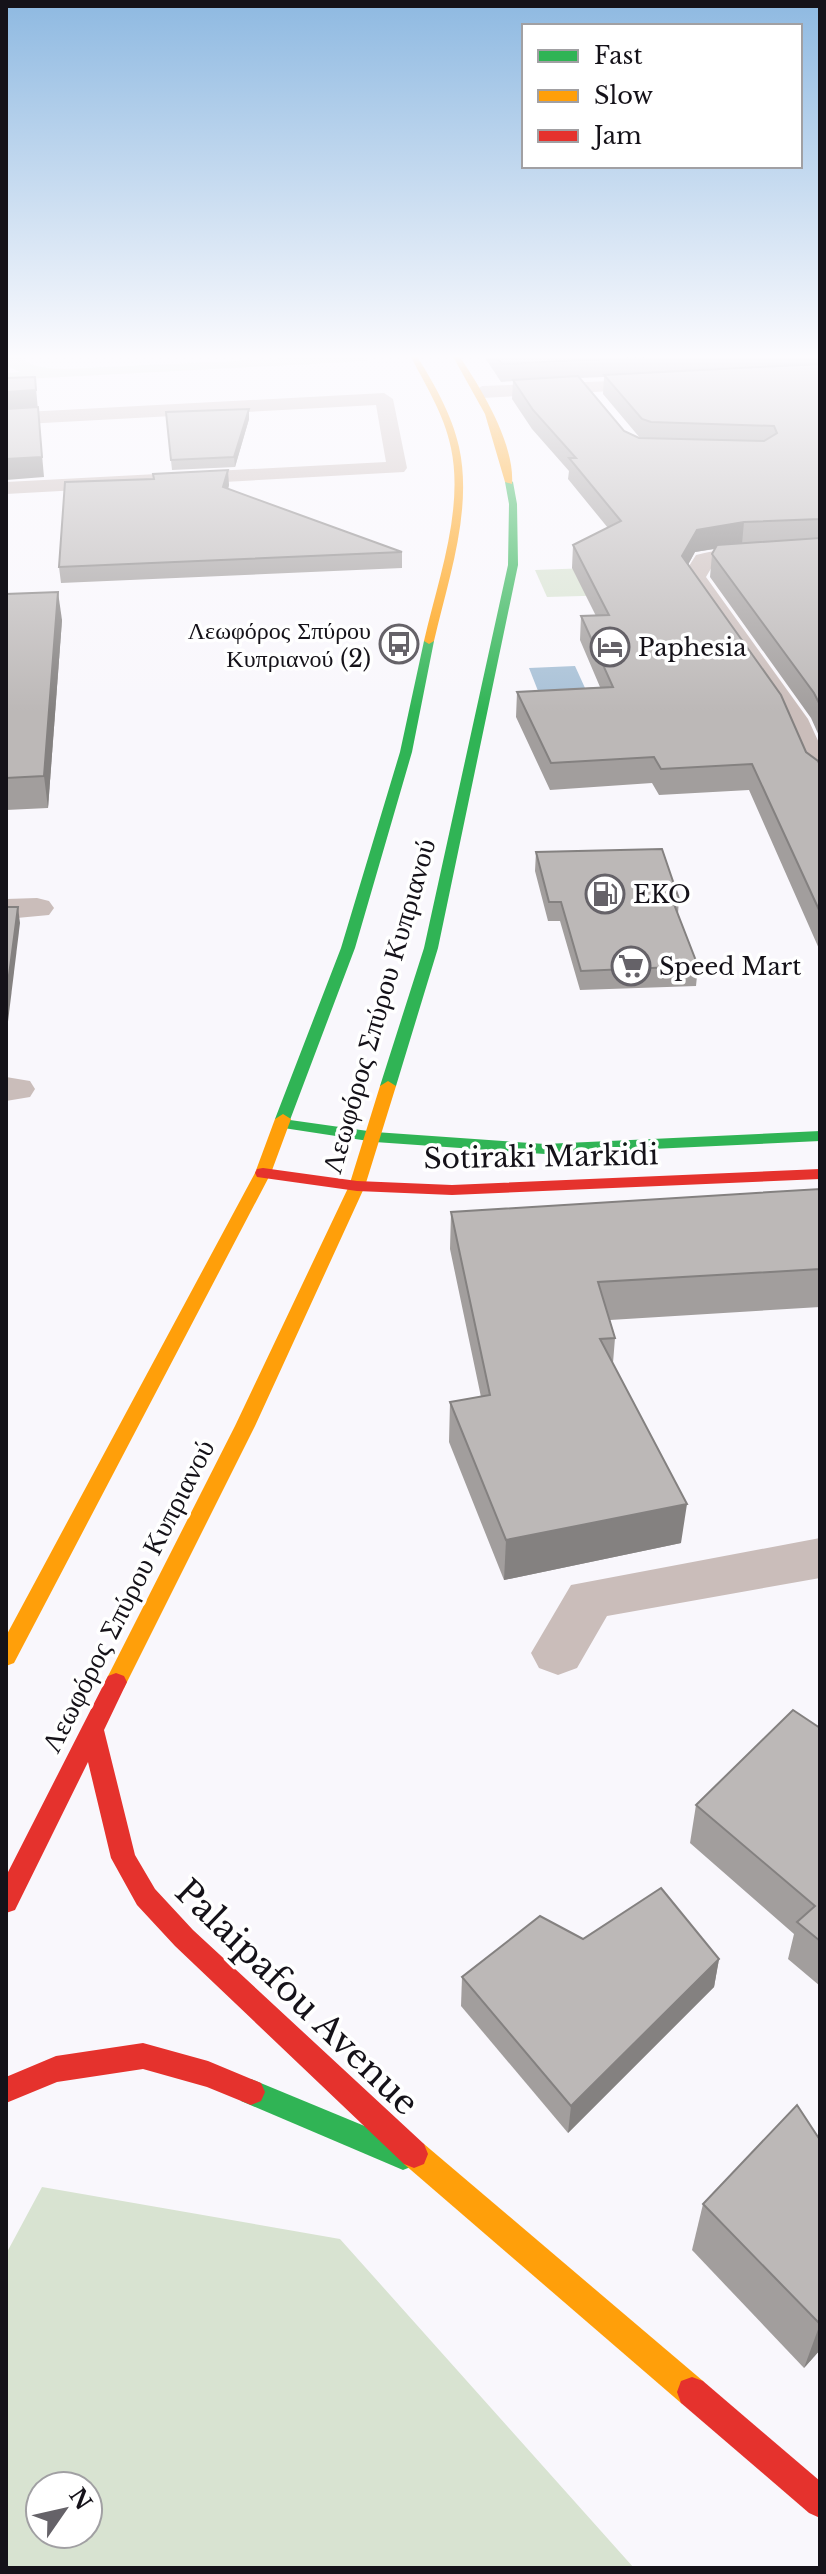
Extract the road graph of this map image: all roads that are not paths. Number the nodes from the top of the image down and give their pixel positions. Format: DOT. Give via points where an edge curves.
graph roads {
  1 [pos="297,473"];
  2 [pos="456,473"];
  3 [pos="507,473"];
  4 [pos="6,488"];
  5 [pos="820,550"];
  6 [pos="807,719"];
  7 [pos="820,777"];
  8 [pos="283,1124"];
  9 [pos="820,1136"];
  10 [pos="375,1137"];
  11 [pos="263,1173"];
  12 [pos="820,1174"];
  13 [pos="357,1186"];
  14 [pos="820,1558"];
  15 [pos="27,1590"];
  16 [pos="558,1653"];
  17 [pos="6,1657"];
  18 [pos="92,1729"];
  19 [pos="6,1902"];
  20 [pos="6,2090"];
  21 [pos="427,2166"];
  22 [pos="820,2502"];
  1 -- 4 [label="street"];
  2 -- 8 [label="main road, Λεωφόρος Σπύρου Κυπριανού" via="449,557 406,752 348,948"];
  3 -- 10 [label="main road, Λεωφόρος Σπύρου Κυπριανού" via="513,504 513,565 431,948"];
  5 -- 6 [label="street" via="704,560 694,577"];
  6 -- 7 [label="street"];
  8 -- 10 [label="main road, Sotiraki Markidi"];
  8 -- 11 [label="main road, Λεωφόρος Σπύρου Κυπριανού"];
  9 -- 10 [label="main road, Sotiraki Markidi" via="545,1149"];
  10 -- 13 [label="main road, Λεωφόρος Σπύρου Κυπριανού"];
  11 -- 13 [label="main road, Sotiraki Markidi"];
  11 -- 15 [label="main road, Λεωφόρος Σπύρου Κυπριανού"];
  12 -- 13 [label="main road, Sotiraki Markidi" via="568,1188"];
  13 -- 18 [label="main road, Λεωφόρος Σπύρου Κυπριανού" via="245,1426"];
  14 -- 16 [label="street" via="590,1599"];
  15 -- 17 [label="main road, Λεωφόρος Σπύρου Κυπριανού"];
  18 -- 19 [label="main road, Λεωφόρος Σπύρου Κυπριανού"];
  18 -- 21 [label="main road, Palaipafou Avenue" via="123,1858 146,1897"];
  20 -- 21 [label="main road, Palaipafou Avenue" via="56,2069 143,2056 208,2074"];
  21 -- 22 [label="main road, Palaipafou Avenue"];
}
